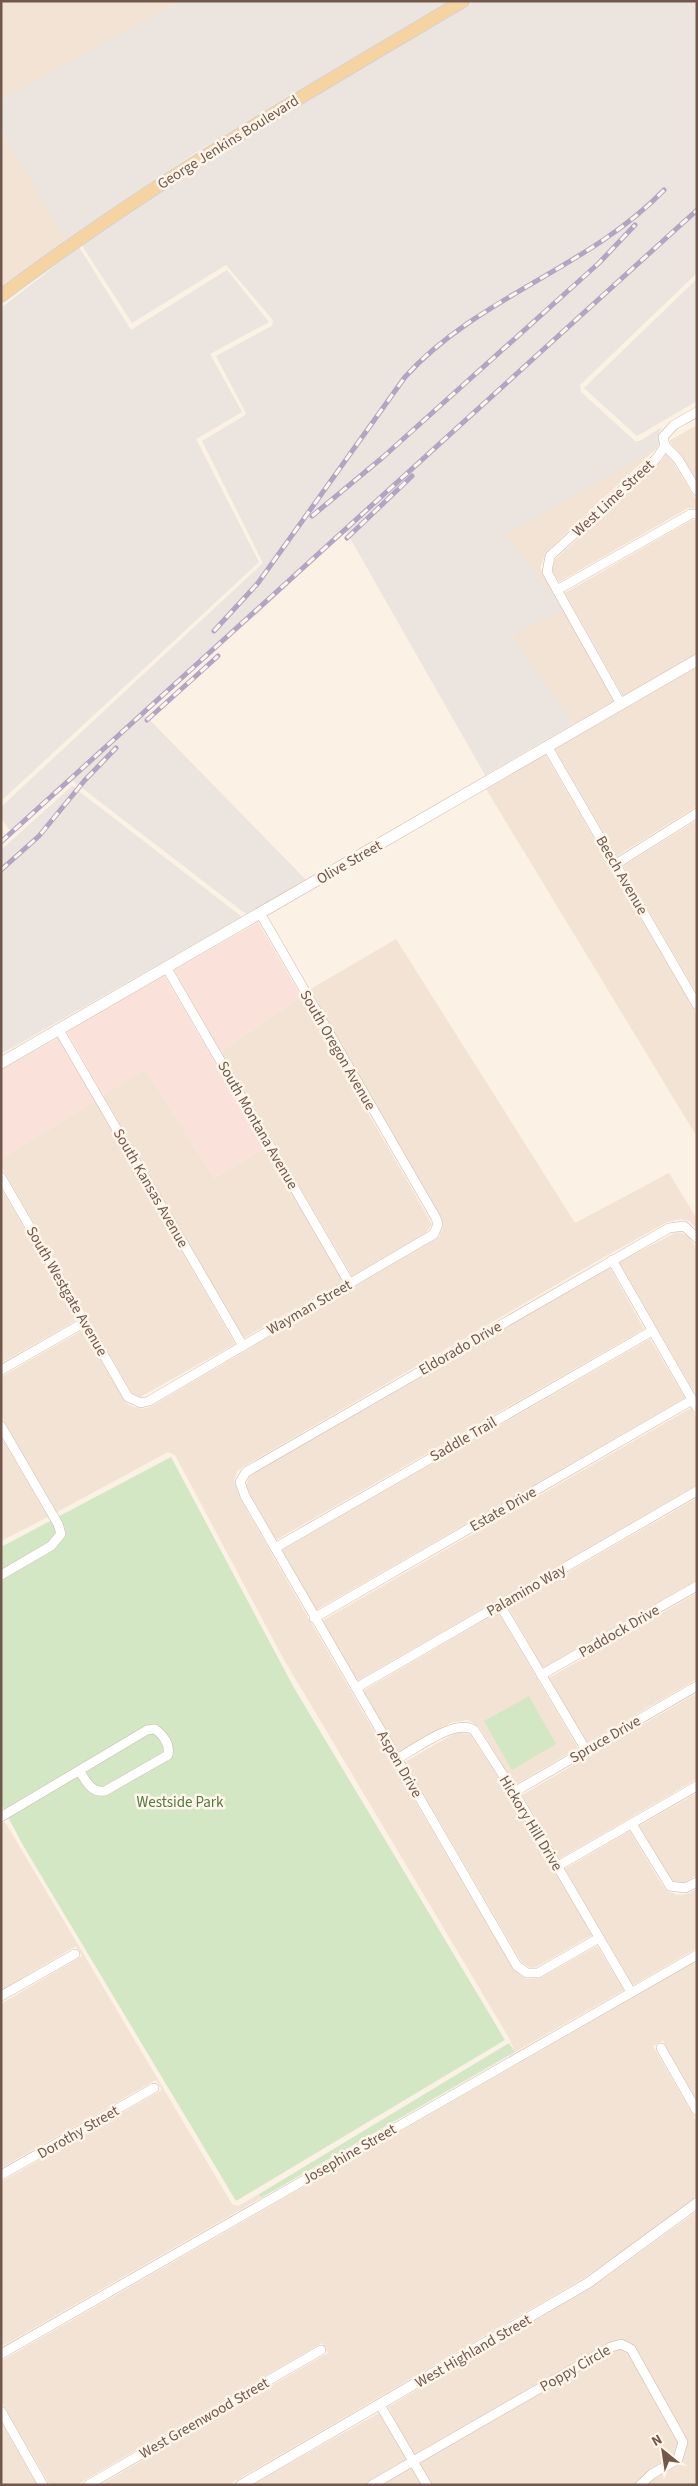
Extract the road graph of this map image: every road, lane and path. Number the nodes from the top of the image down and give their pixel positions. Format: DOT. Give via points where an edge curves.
graph roads {
  1 [pos="463,1"];
  2 [pos="1,296"];
  3 [pos="697,412"];
  4 [pos="665,446"];
  5 [pos="697,491"];
  6 [pos="697,514"];
  7 [pos="557,590"];
  8 [pos="697,660"];
  9 [pos="621,704"];
  10 [pos="548,746"];
  11 [pos="697,813"];
  12 [pos="616,864"];
  13 [pos="260,913"];
  14 [pos="166,967"];
  15 [pos="697,1005"];
  16 [pos="59,1030"];
  17 [pos="1,1063"];
  18 [pos="1,1177"];
  19 [pos="417,1186"];
  20 [pos="697,1238"];
  21 [pos="612,1260"];
  22 [pos="350,1284"];
  23 [pos="85,1322"];
  24 [pos="652,1331"];
  25 [pos="243,1346"];
  26 [pos="1,1370"];
  27 [pos="135,1402"];
  28 [pos="695,1404"];
  29 [pos="1,1426"];
  30 [pos="241,1478"];
  31 [pos="697,1491"];
  32 [pos="275,1548"];
  33 [pos="1,1575"];
  34 [pos="697,1586"];
  35 [pos="500,1604"];
  36 [pos="314,1618"];
  37 [pos="541,1676"];
  38 [pos="697,1686"];
  39 [pos="356,1688"];
  40 [pos="586,1750"];
  41 [pos="397,1759"];
  42 [pos="80,1772"];
  43 [pos="697,1786"];
  44 [pos="514,1792"];
  45 [pos="1,1817"];
  46 [pos="632,1824"];
  47 [pos="558,1866"];
  48 [pos="697,1882"];
  49 [pos="599,1938"];
  50 [pos="75,1954"];
  51 [pos="697,1955"];
  52 [pos="631,1992"];
  53 [pos="1,1996"];
  54 [pos="661,2048"];
  55 [pos="154,2088"];
  56 [pos="697,2111"];
  57 [pos="1,2175"];
  58 [pos="697,2203"];
  59 [pos="321,2350"];
  60 [pos="1,2354"];
  61 [pos="380,2405"];
  62 [pos="1,2412"];
  63 [pos="413,2462"];
  64 [pos="44,2485"];
  65 [pos="88,2485"];
  66 [pos="240,2485"];
  67 [pos="372,2485"];
  68 [pos="427,2485"];
  69 [pos="640,2485"];
  1 -- 2 [label="main road, George Jenkins Boulevard" via="189,164 92,228"];
  3 -- 4 [label="street, West Lime Street" via="666,431"];
  4 -- 5 [label="street" via="678,459"];
  4 -- 7 [label="street, West Lime Street" via="656,459 550,556 547,572"];
  6 -- 7 [label="street" via="691,514"];
  7 -- 9 [label="street"];
  8 -- 9 [label="main road, Olive Street"];
  9 -- 10 [label="main road, Olive Street"];
  10 -- 12 [label="street, Beech Avenue"];
  10 -- 13 [label="main road, Olive Street"];
  11 -- 12 [label="street"];
  12 -- 15 [label="street, Beech Avenue"];
  13 -- 14 [label="main road, Olive Street"];
  13 -- 19 [label="street, South Oregon Avenue"];
  14 -- 16 [label="main road, Olive Street"];
  14 -- 22 [label="street, South Montana Avenue"];
  16 -- 17 [label="main road, Olive Street"];
  16 -- 25 [label="street, South Kansas Avenue"];
  18 -- 23 [label="street, South Westgate Avenue"];
  19 -- 22 [label="street, Wayman Street" via="436,1218 438,1224 434,1234"];
  20 -- 21 [label="street, Eldorado Drive" via="684,1226 669,1228"];
  21 -- 24 [label="street"];
  21 -- 30 [label="street, Eldorado Drive" via="246,1472"];
  22 -- 25 [label="street, Wayman Street"];
  23 -- 26 [label="street"];
  23 -- 27 [label="street, South Westgate Avenue" via="128,1397"];
  24 -- 28 [label="street"];
  24 -- 32 [label="street, Saddle Trail"];
  25 -- 27 [label="street, Wayman Street" via="149,1401"];
  28 -- 36 [label="street, Estate Drive"];
  29 -- 33 [label="street" via="61,1534 55,1542"];
  30 -- 32 [label="street, Aspen Drive" via="241,1488"];
  31 -- 35 [label="street, Palamino Way"];
  32 -- 36 [label="street, Aspen Drive"];
  34 -- 37 [label="street, Paddock Drive"];
  35 -- 37 [label="street"];
  35 -- 39 [label="street, Palamino Way"];
  36 -- 39 [label="street, Aspen Drive"];
  37 -- 40 [label="street"];
  38 -- 40 [label="street, Spruce Drive"];
  39 -- 41 [label="street, Aspen Drive"];
  40 -- 44 [label="street, Spruce Drive"];
  41 -- 44 [label="street, Hickory Hill Drive" via="455,1727 468,1726 474,1730"];
  41 -- 49 [label="street, Aspen Drive" via="521,1970 531,1974 538,1972"];
  42 -- 42 [label="street" via="90,1787 106,1791 168,1755 169,1746 159,1731 152,1729"];
  42 -- 45 [label="street"];
  43 -- 46 [label="street"];
  44 -- 47 [label="street, Hickory Hill Drive"];
  46 -- 47 [label="street"];
  46 -- 48 [label="street" via="670,1886 684,1888"];
  47 -- 49 [label="street, Hickory Hill Drive"];
  49 -- 52 [label="street, Hickory Hill Drive"];
  50 -- 53 [label="street"];
  51 -- 52 [label="street, Josephine Street"];
  52 -- 60 [label="street, Josephine Street"];
  54 -- 56 [label="street"];
  55 -- 57 [label="street, Dorothy Street"];
  58 -- 61 [label="street, West Highland Street" via="588,2283"];
  59 -- 65 [label="street, West Greenwood Street"];
  61 -- 63 [label="street"];
  61 -- 66 [label="street, West Highland Street"];
  62 -- 64 [label="street"];
  63 -- 67 [label="street, Poppy Circle"];
  63 -- 68 [label="street"];
  63 -- 69 [label="street, Poppy Circle" via="620,2344 631,2349 683,2442 678,2459"];
}
